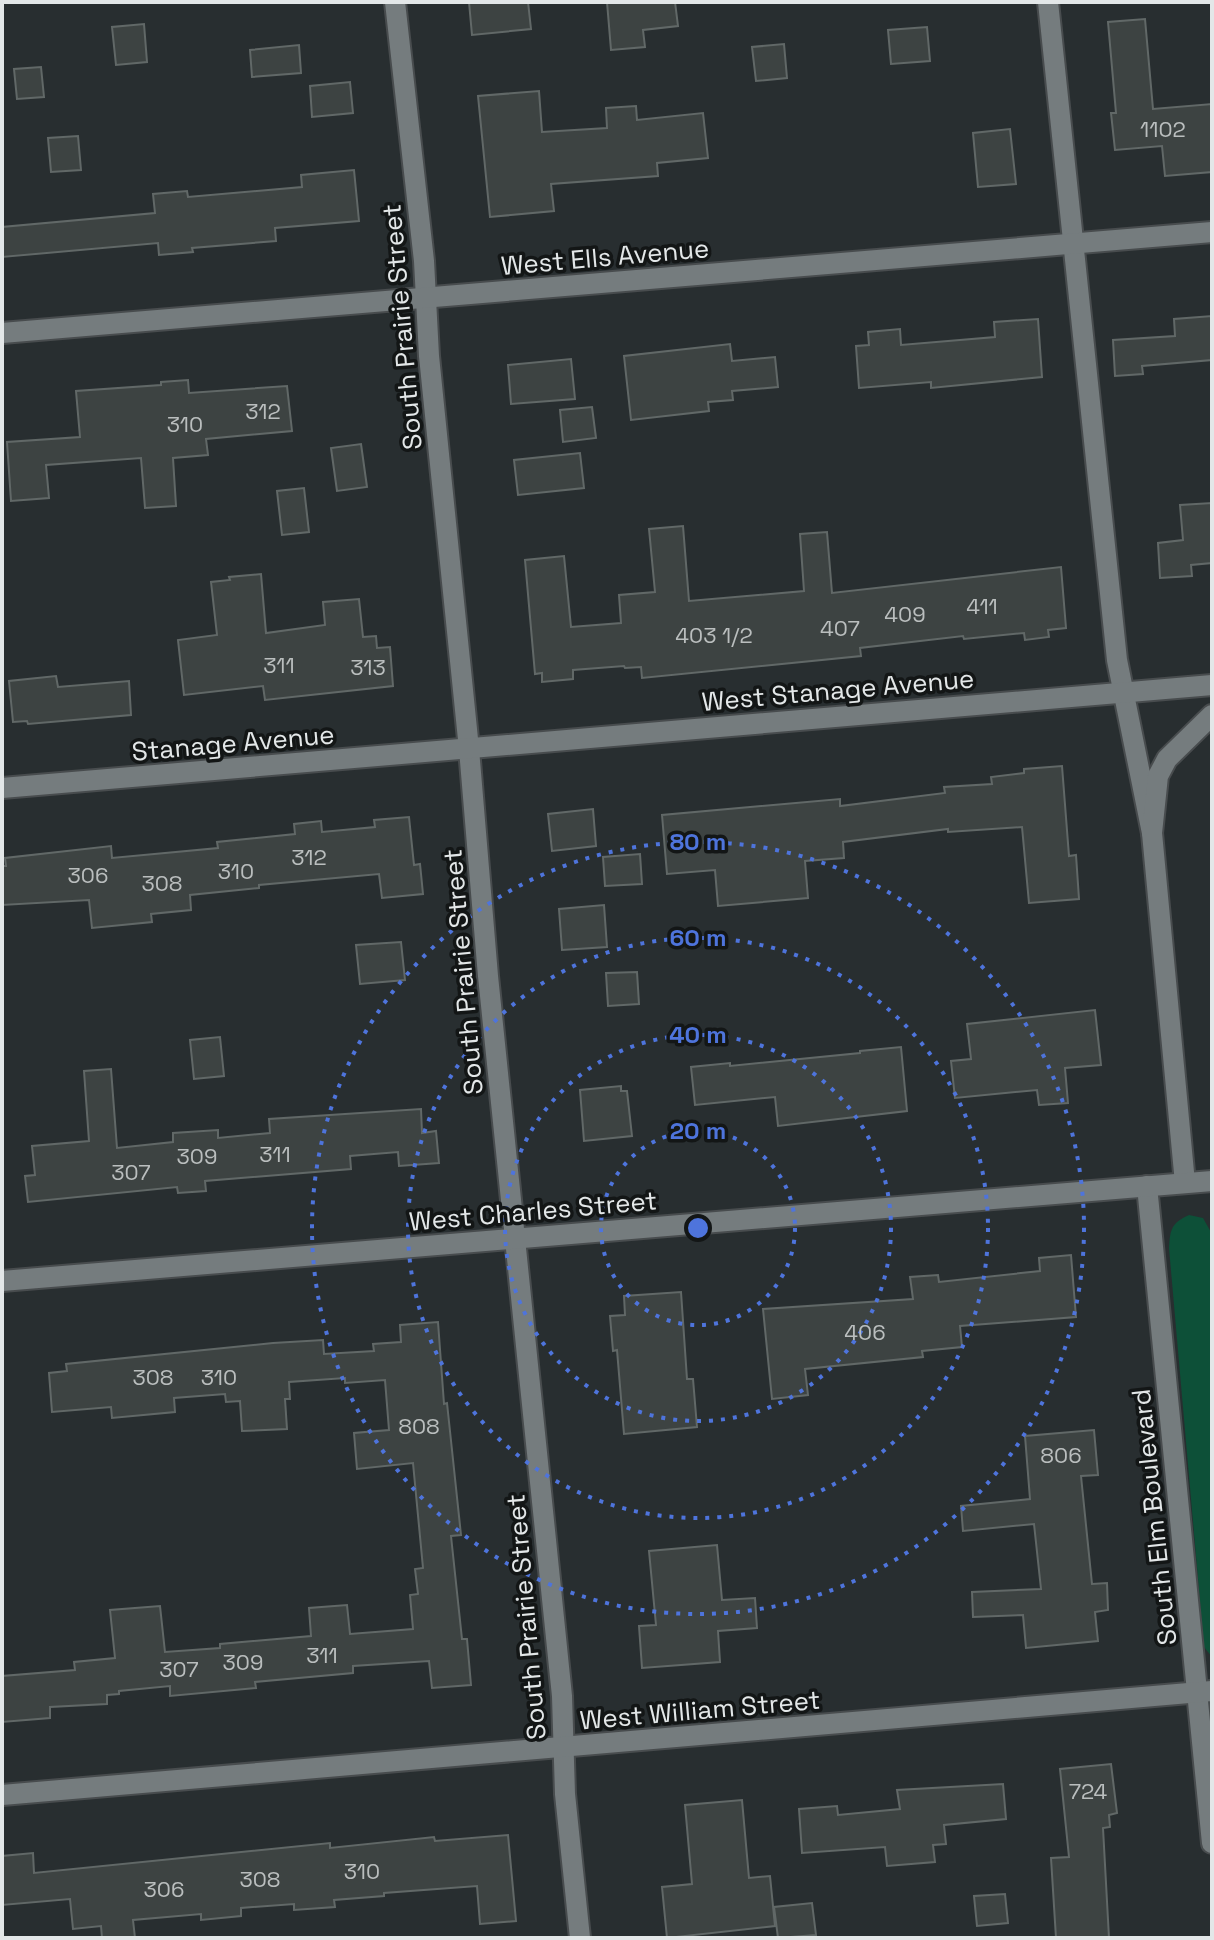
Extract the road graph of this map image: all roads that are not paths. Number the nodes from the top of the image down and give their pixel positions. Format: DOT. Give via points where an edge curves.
graph roads {
  1 [pos="395,2"];
  2 [pos="1048,2"];
  3 [pos="1212,232"];
  4 [pos="1075,244"];
  5 [pos="426,298"];
  6 [pos="2,333"];
  7 [pos="1212,685"];
  8 [pos="1124,691"];
  9 [pos="1212,715"];
  10 [pos="469,749"];
  11 [pos="2,788"];
  12 [pos="1152,833"];
  13 [pos="1212,1181"];
  14 [pos="1185,1183"];
  15 [pos="1147,1186"];
  16 [pos="516,1238"];
  17 [pos="2,1281"];
  18 [pos="1205,1691"];
  19 [pos="564,1748"];
  20 [pos="2,1795"];
  21 [pos="1212,1843"];
  22 [pos="580,1938"];
  1 -- 5 [label="street, South Prairie Street"];
  2 -- 4 [label="street"];
  3 -- 4 [label="street, West Ells Avenue"];
  4 -- 5 [label="street, West Ells Avenue"];
  4 -- 8 [label="street"];
  5 -- 6 [label="street, West Ells Avenue"];
  5 -- 10 [label="street, South Prairie Street"];
  7 -- 8 [label="street, West Stanage Avenue"];
  8 -- 10 [label="street, West Stanage Avenue"];
  8 -- 12 [label="street"];
  9 -- 12 [label="street" via="1167,759 1158,776"];
  10 -- 11 [label="street, Stanage Avenue"];
  10 -- 16 [label="street, South Prairie Street"];
  12 -- 14 [label="street"];
  13 -- 14 [label="street, West Charles Street"];
  14 -- 15 [label="street, West Charles Street"];
  15 -- 16 [label="street, West Charles Street"];
  15 -- 18 [label="street, South Elm Boulevard"];
  16 -- 17 [label="street, West Charles Street"];
  16 -- 19 [label="street, South Prairie Street"];
  18 -- 19 [label="street, West William Street"];
  18 -- 21 [label="street, South Elm Boulevard"];
  19 -- 20 [label="street, West William Street"];
  19 -- 22 [label="street, South Prairie Street"];
}
